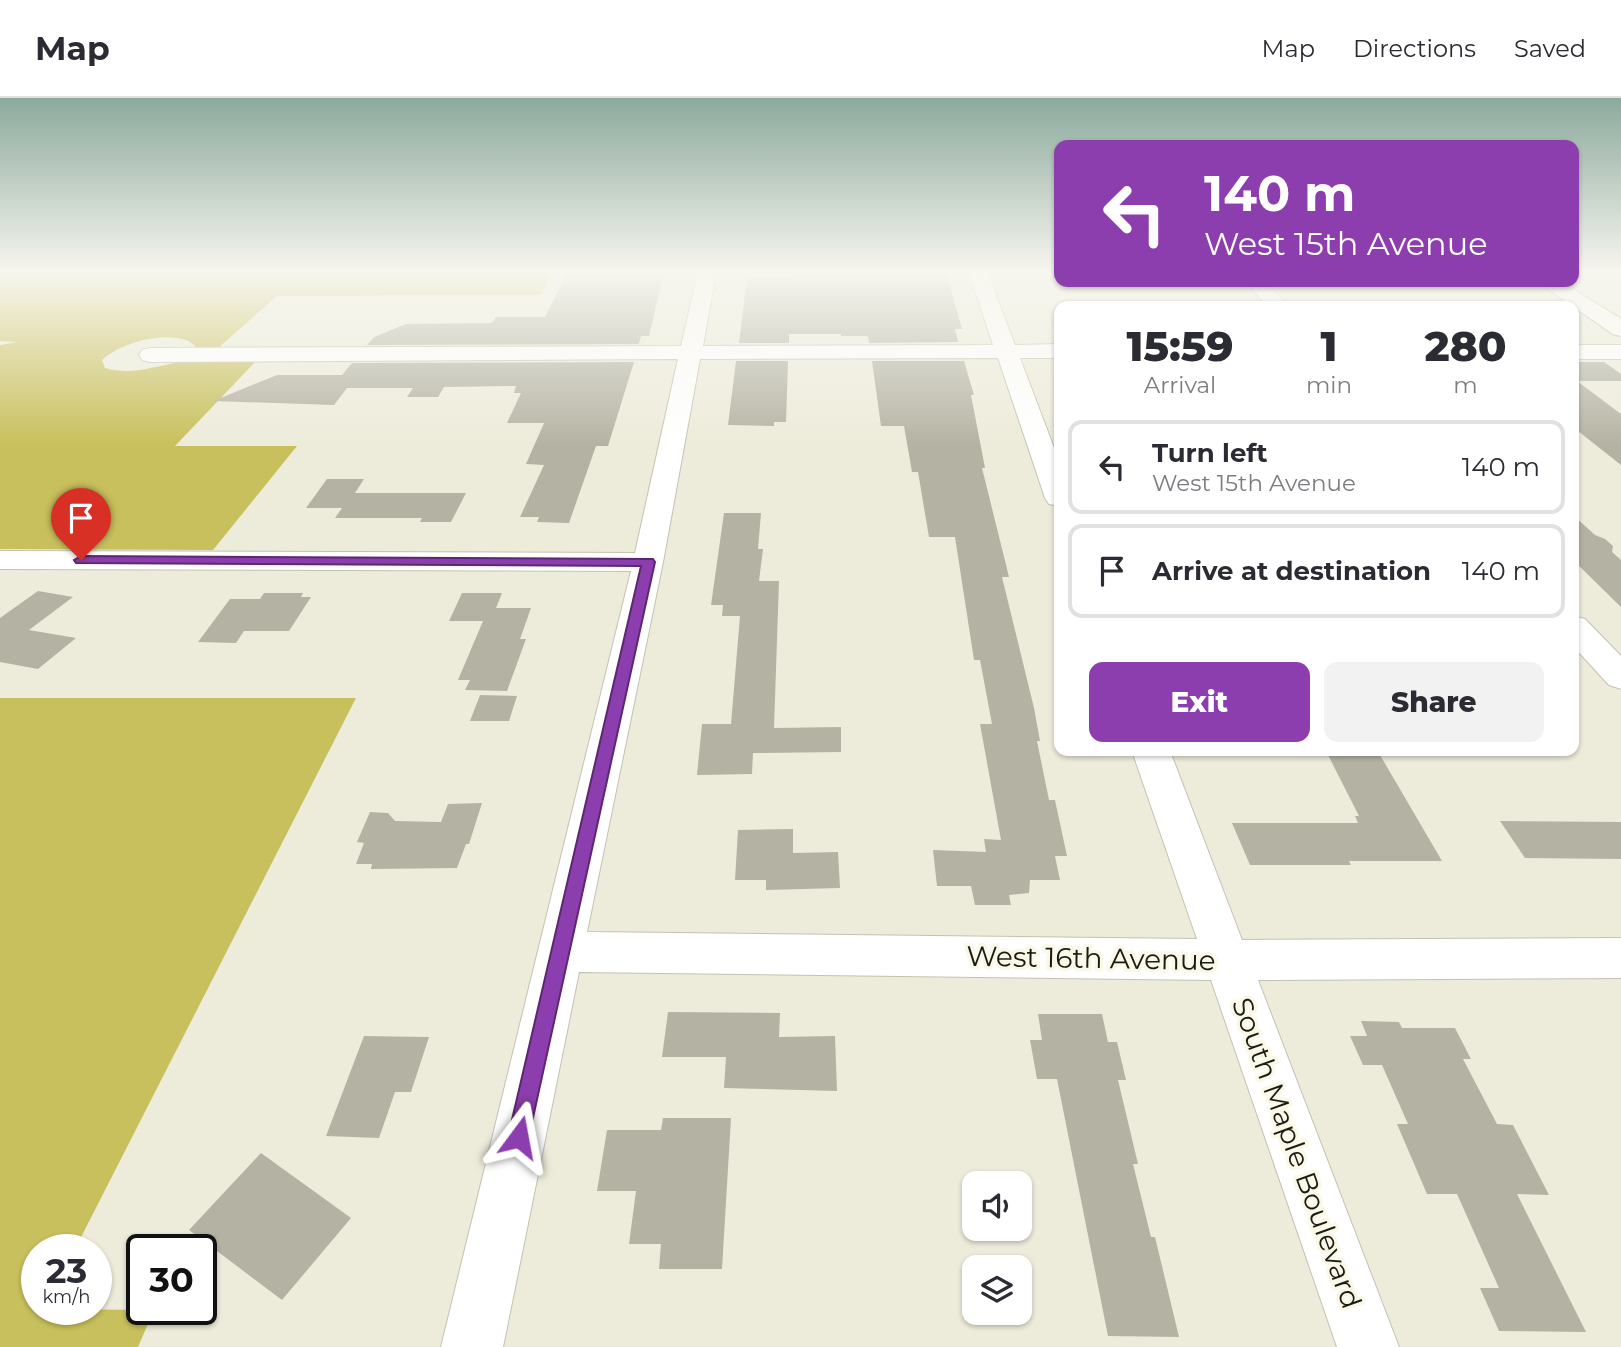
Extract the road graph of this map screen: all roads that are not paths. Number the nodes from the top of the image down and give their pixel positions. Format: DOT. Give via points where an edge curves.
graph roads {
  1 [pos="695,330"];
  2 [pos="999,330"];
  3 [pos="1006,351"];
  4 [pos="1054,351"];
  5 [pos="1579,352"];
  6 [pos="1621,352"];
  7 [pos="690,353"];
  8 [pos="150,355"];
  9 [pos="1054,484"];
  10 [pos="0,560"];
  11 [pos="648,562"];
  12 [pos="1579,632"];
  13 [pos="1621,677"];
  14 [pos="1152,756"];
  15 [pos="561,952"];
  16 [pos="1621,957"];
  17 [pos="1226,960"];
  18 [pos="472,1347"];
  19 [pos="1368,1347"];
  1 -- 7 [label="street"];
  2 -- 3 [label="street"];
  3 -- 4 [label="street"];
  3 -- 7 [label="street"];
  3 -- 9 [label="street"];
  5 -- 6 [label="street"];
  7 -- 8 [label="street"];
  7 -- 11 [label="street"];
  10 -- 11 [label="street"];
  11 -- 15 [label="street"];
  12 -- 13 [label="street"];
  14 -- 17 [label="street, South Maple Boulevard"];
  15 -- 17 [label="street, West 16th Avenue"];
  15 -- 18 [label="street"];
  16 -- 17 [label="street, West 16th Avenue"];
  17 -- 19 [label="street, South Maple Boulevard"];
}
